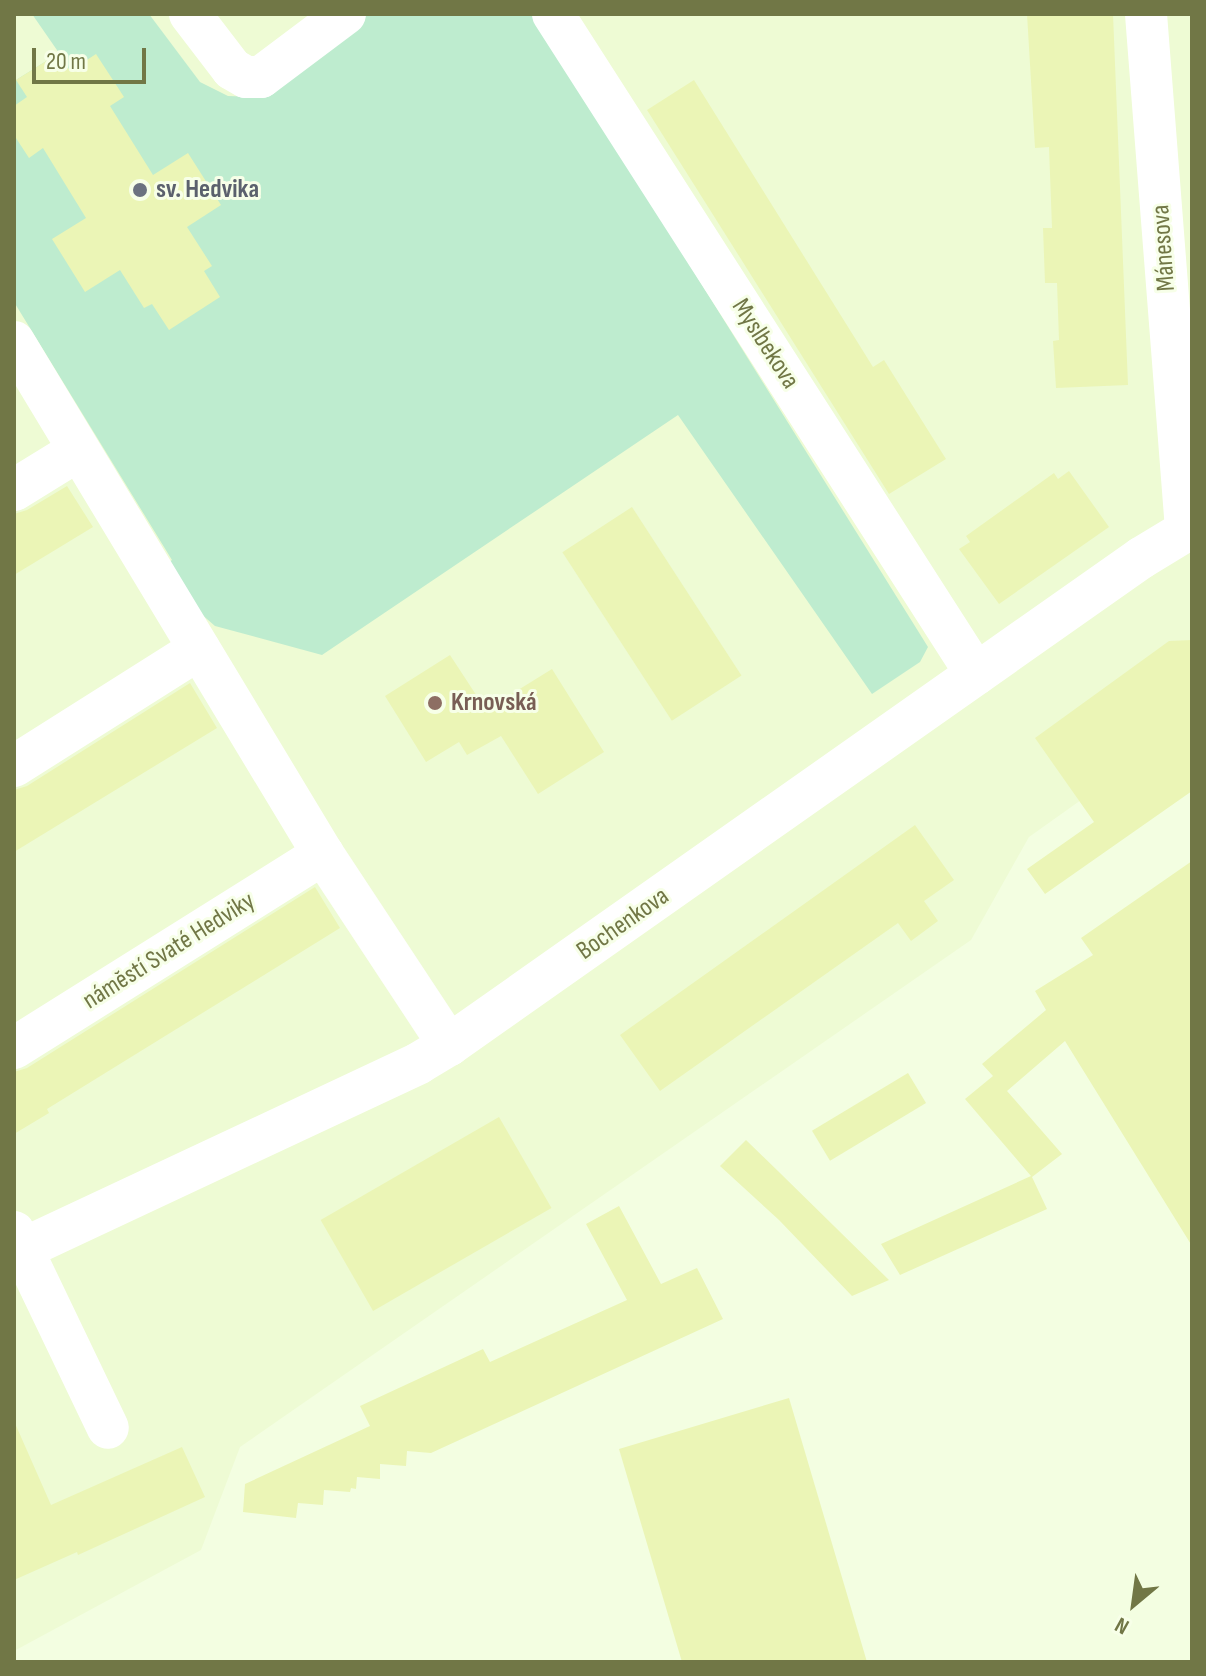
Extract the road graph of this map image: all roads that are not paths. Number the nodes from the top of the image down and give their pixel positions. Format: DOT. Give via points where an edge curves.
graph roads {
  1 [pos="190,14"];
  2 [pos="345,14"];
  3 [pos="553,14"];
  4 [pos="1146,14"];
  5 [pos="14,342"];
  6 [pos="79,450"];
  7 [pos="14,490"];
  8 [pos="1189,528"];
  9 [pos="199,649"];
  10 [pos="976,674"];
  11 [pos="14,766"];
  12 [pos="323,854"];
  13 [pos="449,1045"];
  14 [pos="14,1048"];
  15 [pos="17,1245"];
  16 [pos="108,1428"];
  1 -- 2 [label="street" via="232,69 246,77 261,77"];
  3 -- 10 [label="street, Myslbekova"];
  4 -- 8 [label="street, Mánesova"];
  5 -- 6 [label="street"];
  6 -- 7 [label="street"];
  6 -- 9 [label="street"];
  8 -- 10 [label="street, Bochenkova"];
  9 -- 11 [label="street"];
  9 -- 12 [label="street"];
  10 -- 13 [label="street, Bochenkova"];
  12 -- 13 [label="street"];
  12 -- 14 [label="street, náměstí Svaté Hedviky"];
  13 -- 15 [label="street, Bochenkova" via="405,1070"];
  15 -- 16 [label="street"];
}
